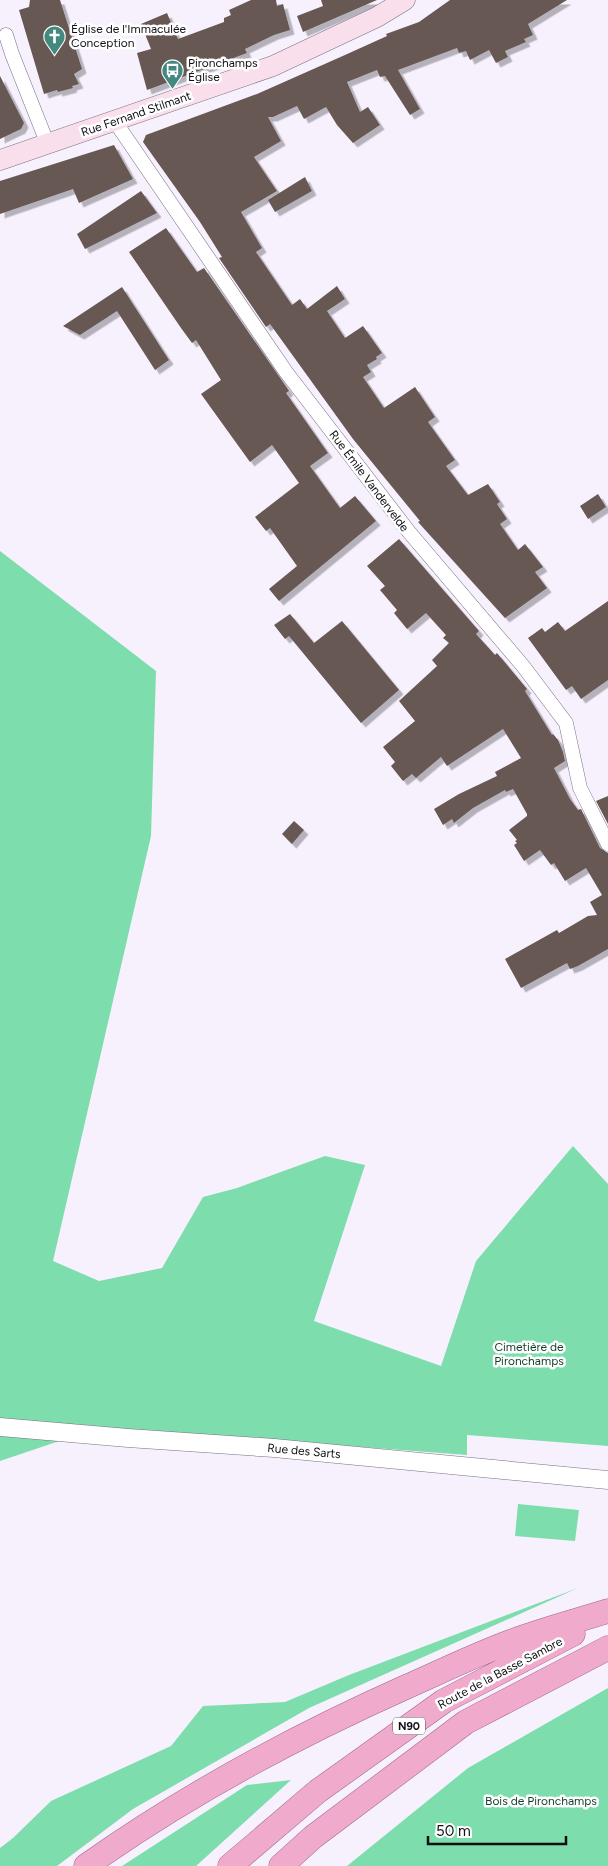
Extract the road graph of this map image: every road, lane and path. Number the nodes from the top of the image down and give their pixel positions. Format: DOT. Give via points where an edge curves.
graph roads {
  1 [pos="405,0"];
  2 [pos="6,35"];
  3 [pos="114,120"];
  4 [pos="48,145"];
  5 [pos="0,160"];
  6 [pos="608,844"];
  7 [pos="0,1427"];
  8 [pos="608,1480"];
  9 [pos="608,1612"];
  10 [pos="608,1615"];
  11 [pos="608,1648"];
  12 [pos="313,1837"];
  13 [pos="86,1866"];
  14 [pos="230,1866"];
  15 [pos="281,1866"];
  16 [pos="289,1866"];
  1 -- 3 [label="main road, Rue Fernand Stilmant" via="377,17 273,66"];
  2 -- 4 [label="street"];
  3 -- 4 [label="main road, Rue Fernand Stilmant"];
  3 -- 6 [label="street, Rue Émile Vandervelde" via="286,372 409,532 566,723 580,788"];
  4 -- 5 [label="main road, Rue Fernand Stilmant"];
  7 -- 8 [label="street, Rue des Sarts" via="274,1448"];
  9 -- 13 [label="highway" via="511,1641 302,1736 182,1802"];
  10 -- 14 [label="highway, Route de la Basse Sambre / N90" via="444,1701 318,1791"];
  11 -- 12 [label="highway, N90" via="466,1722"];
  12 -- 15 [label="highway, N90"];
  12 -- 16 [label="highway"];
}
